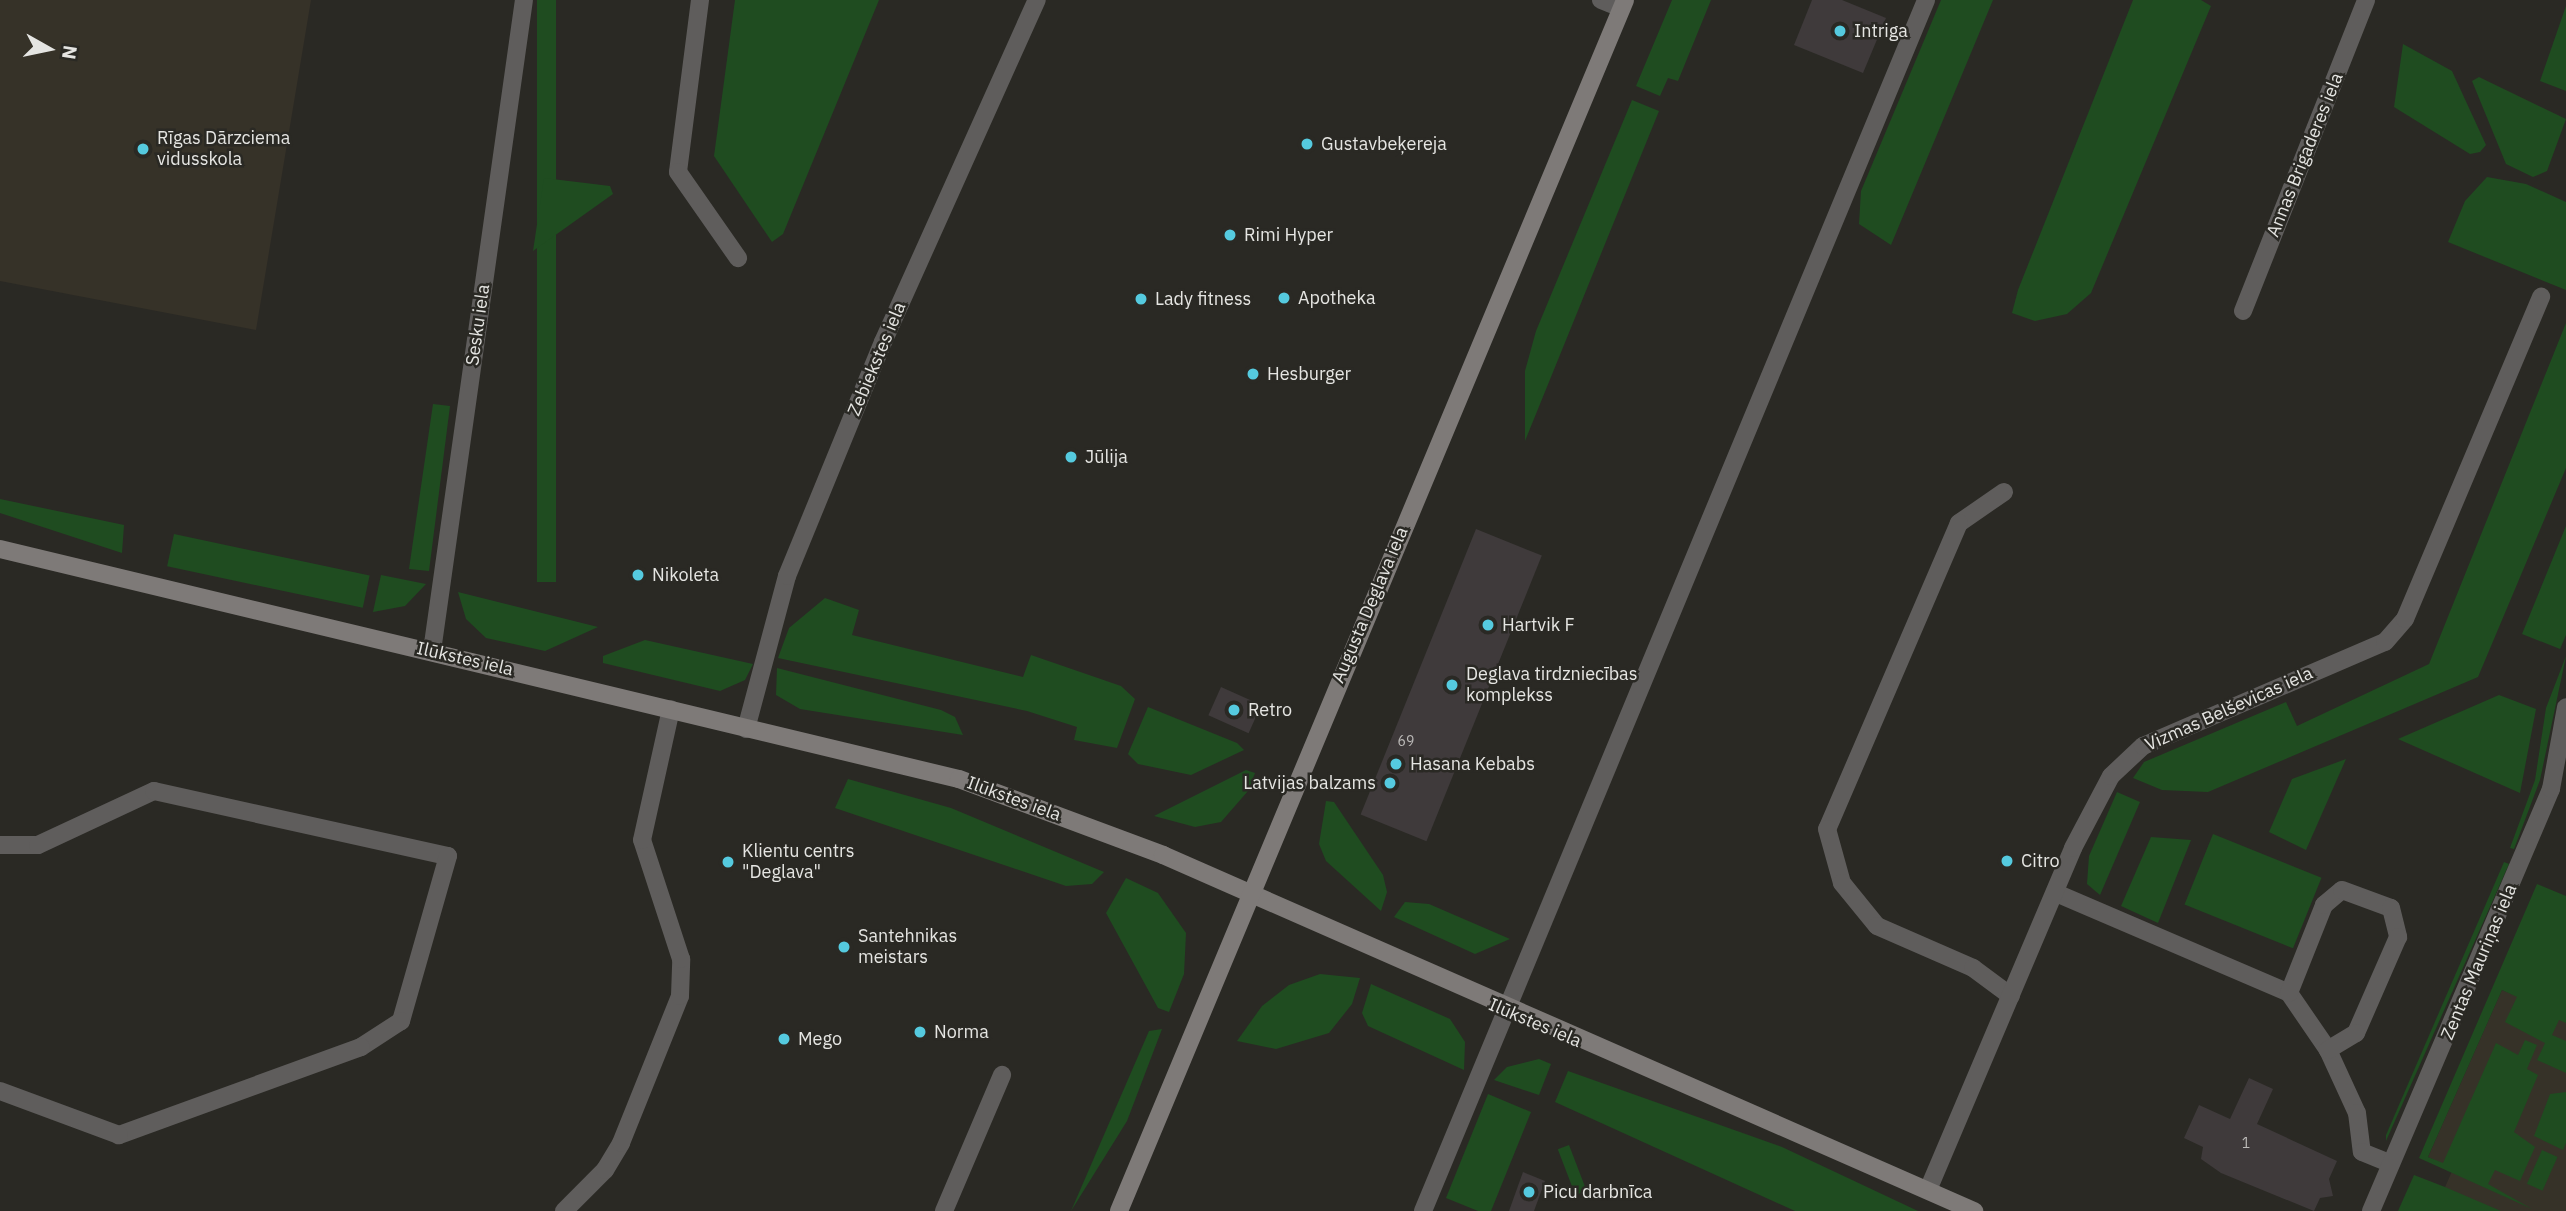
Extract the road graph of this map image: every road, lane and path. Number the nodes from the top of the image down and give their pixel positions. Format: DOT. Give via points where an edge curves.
graph roads {
  1 [pos="524,0"];
  2 [pos="700,0"];
  3 [pos="1037,0"];
  4 [pos="1601,0"];
  5 [pos="1926,0"];
  6 [pos="2366,0"];
  7 [pos="1623,4"];
  8 [pos="738,258"];
  9 [pos="2541,297"];
  10 [pos="2243,311"];
  11 [pos="2004,492"];
  12 [pos="0,550"];
  13 [pos="432,651"];
  14 [pos="2566,707"];
  15 [pos="671,709"];
  16 [pos="746,729"];
  17 [pos="2561,757"];
  18 [pos="0,845"];
  19 [pos="2056,892"];
  20 [pos="1250,896"];
  21 [pos="2289,993"];
  22 [pos="2011,996"];
  23 [pos="1508,1012"];
  24 [pos="2328,1049"];
  25 [pos="1002,1075"];
  26 [pos="0,1091"];
  27 [pos="2391,1164"];
  28 [pos="1928,1190"];
  29 [pos="564,1211"];
  30 [pos="944,1211"];
  31 [pos="1119,1211"];
  32 [pos="1423,1211"];
  33 [pos="1974,1211"];
  34 [pos="2371,1211"];
  1 -- 13 [label="street, Sesku iela"];
  2 -- 8 [label="street" via="678,172"];
  3 -- 16 [label="street, Zebiekstes iela" via="883,342 787,576"];
  4 -- 7 [label="street"];
  5 -- 23 [label="street"];
  6 -- 10 [label="street, Annas Brigaderes iela"];
  7 -- 20 [label="street, Augusta Deglava iela"];
  9 -- 19 [label="street, Vizmas Belševicas iela" via="2405,619 2385,642 2220,709 2124,758 2073,848"];
  11 -- 22 [label="street" via="1959,523 1827,830 1842,883 1877,926 1973,968"];
  12 -- 13 [label="street, Ilūkstes iela"];
  13 -- 15 [label="street, Ilūkstes iela"];
  14 -- 17 [label="street, Zentas Mauriņas iela"];
  15 -- 16 [label="street, Ilūkstes iela"];
  15 -- 29 [label="street" via="642,840 681,959 680,996 621,1143 605,1170"];
  16 -- 20 [label="street, Ilūkstes iela" via="958,779 1128,841"];
  17 -- 27 [label="street, Zentas Mauriņas iela" via="2552,789"];
  18 -- 26 [label="street" via="38,845 154,791 447,856 401,1021 361,1048 119,1135"];
  19 -- 21 [label="street"];
  19 -- 22 [label="street, Vizmas Belševicas iela"];
  20 -- 23 [label="street, Ilūkstes iela"];
  20 -- 31 [label="street, Augusta Deglava iela"];
  21 -- 24 [label="street"];
  21 -- 24 [label="street" via="2323,905 2342,890 2391,908 2398,937 2356,1033"];
  22 -- 28 [label="street, Vizmas Belševicas iela"];
  23 -- 28 [label="street, Ilūkstes iela"];
  23 -- 32 [label="street"];
  24 -- 27 [label="street" via="2357,1113 2362,1152"];
  25 -- 30 [label="street"];
  27 -- 34 [label="street, Zentas Mauriņas iela"];
  28 -- 33 [label="street, Ilūkstes iela"];
}
